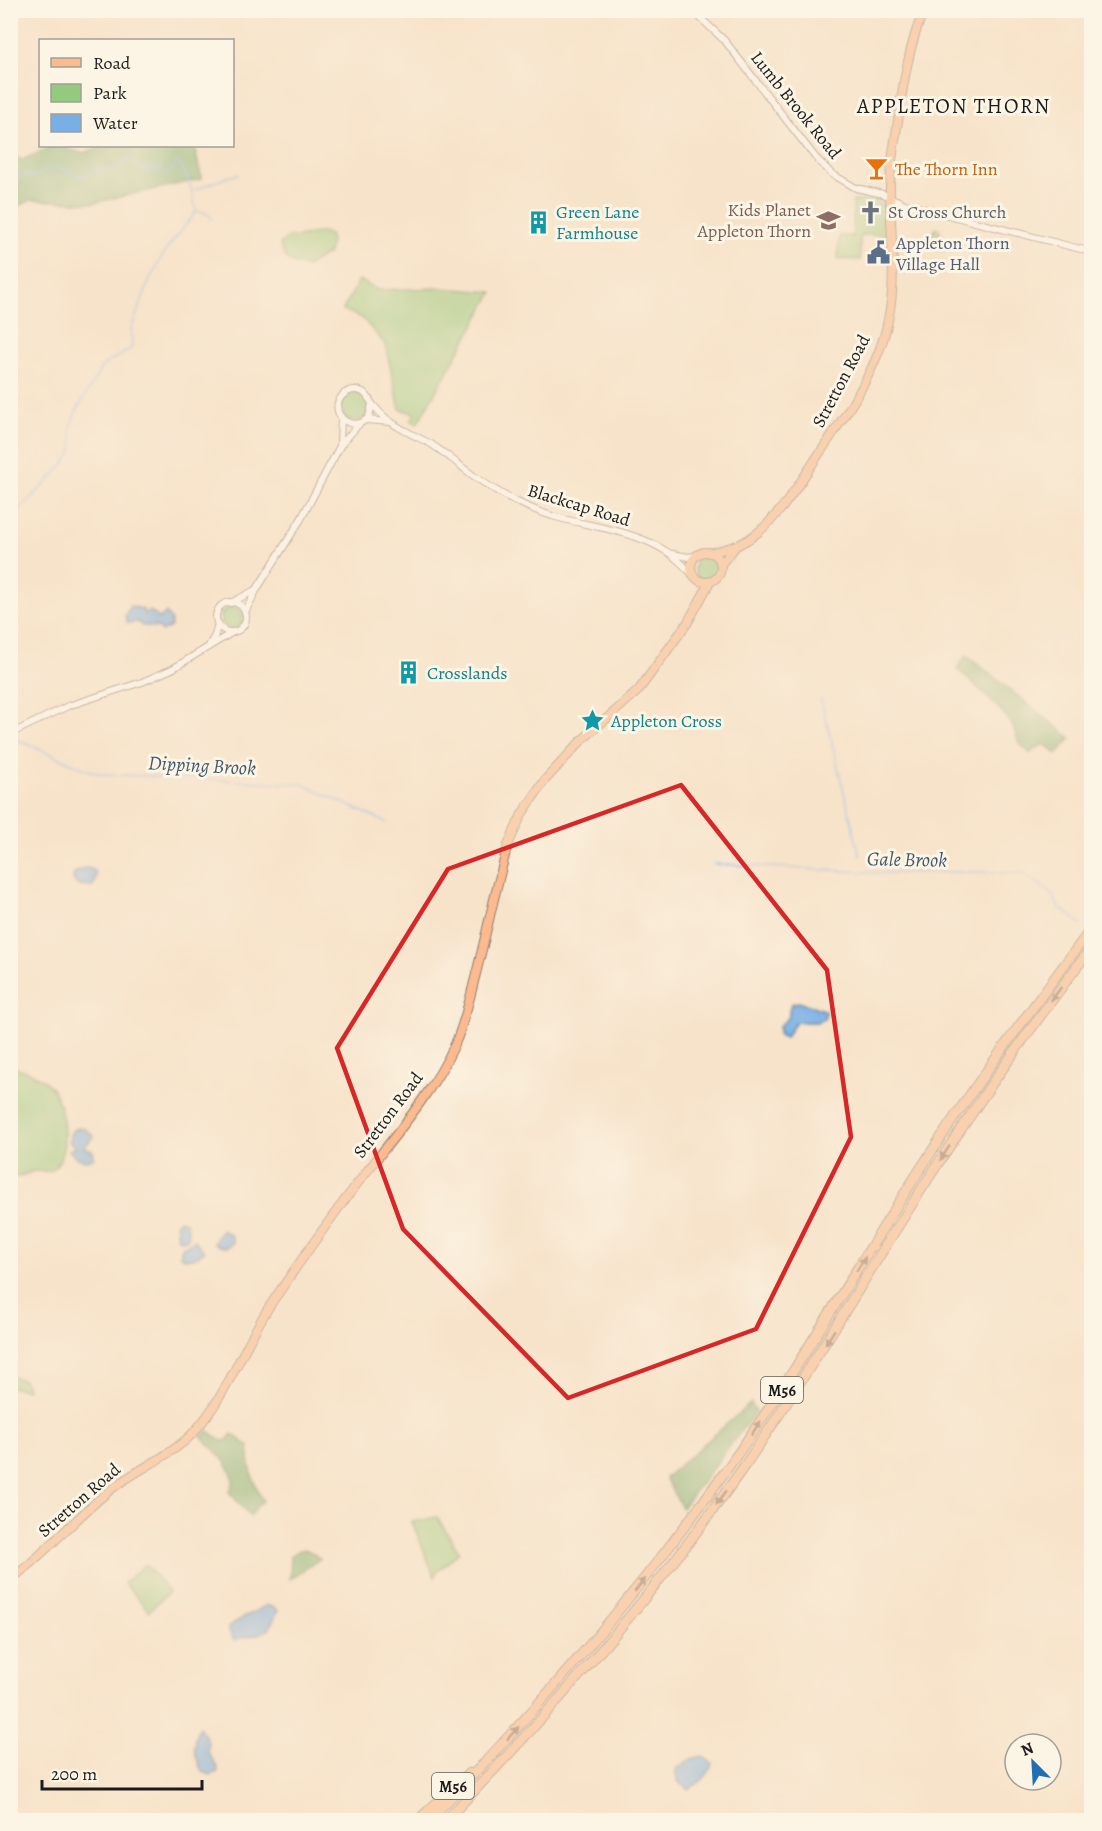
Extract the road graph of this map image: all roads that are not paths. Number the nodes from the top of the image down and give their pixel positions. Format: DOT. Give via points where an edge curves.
graph roads {
  1 [pos="692,10"];
  2 [pos="924,10"];
  3 [pos="890,198"];
  4 [pos="1092,252"];
  5 [pos="372,404"];
  6 [pos="341,417"];
  7 [pos="363,422"];
  8 [pos="391,422"];
  9 [pos="340,446"];
  10 [pos="737,545"];
  11 [pos="709,553"];
  12 [pos="670,554"];
  13 [pos="698,555"];
  14 [pos="721,564"];
  15 [pos="694,576"];
  16 [pos="710,582"];
  17 [pos="257,589"];
  18 [pos="231,603"];
  19 [pos="695,609"];
  20 [pos="245,612"];
  21 [pos="218,623"];
  22 [pos="233,632"];
  23 [pos="208,646"];
  24 [pos="10,734"];
  25 [pos="1092,928"];
  26 [pos="1092,947"];
  27 [pos="10,1580"];
  28 [pos="492,1755"];
  29 [pos="475,1791"];
  30 [pos="418,1821"];
  31 [pos="429,1821"];
  32 [pos="446,1821"];
  33 [pos="453,1821"];
  1 -- 3 [label="street, Lumb Brook Road" via="725,41 832,174 856,188"];
  2 -- 3 [label="main road, Stretton Road" via="906,73 892,156"];
  3 -- 4 [label="street, Lumb Brook Road"];
  3 -- 10 [label="main road, Stretton Road" via="890,307 875,359 804,477 769,522"];
  5 -- 6 [label="street" via="364,393 350,391 339,401"];
  5 -- 7 [label="street" via="371,413"];
  5 -- 8 [label="street, Blackcap Road"];
  6 -- 7 [label="street" via="350,423"];
  6 -- 9 [label="street"];
  7 -- 8 [label="street, Blackcap Road"];
  7 -- 9 [label="street"];
  8 -- 12 [label="street, Blackcap Road" via="434,446 508,498 552,516 648,541"];
  9 -- 17 [label="street"];
  10 -- 11 [label="main road, Stretton Road"];
  10 -- 14 [label="main road, Stretton Road"];
  11 -- 13 [label="main road"];
  11 -- 14 [label="main road"];
  12 -- 13 [label="street, Blackcap Road"];
  12 -- 15 [label="street, Blackcap Road"];
  13 -- 15 [label="main road" via="691,566"];
  14 -- 16 [label="main road" via="720,574"];
  15 -- 16 [label="main road"];
  15 -- 19 [label="main road" via="698,591"];
  16 -- 19 [label="main road, Stretton Road"];
  17 -- 18 [label="street"];
  17 -- 20 [label="street"];
  18 -- 20 [label="street"];
  18 -- 21 [label="street" via="219,609"];
  19 -- 27 [label="main road, Stretton Road" via="638,691 582,740 528,803 508,845 469,1005 444,1066 273,1301 207,1417 179,1446 107,1493"];
  20 -- 22 [label="street" via="244,625"];
  21 -- 22 [label="street"];
  21 -- 23 [label="street"];
  22 -- 23 [label="street"];
  23 -- 24 [label="street" via="160,675 68,706"];
  28 -- 25 [label="highway, M56, one-way" via="656,1566 734,1460 938,1143"];
  26 -- 29 [label="highway, M56, one-way" via="1037,1019 949,1148 794,1393 712,1511 622,1627"];
  28 -- 30 [label="highway, M56"];
  28 -- 31 [label="highway, M56"];
  29 -- 32 [label="highway, M56"];
  29 -- 33 [label="highway, M56"];
}
